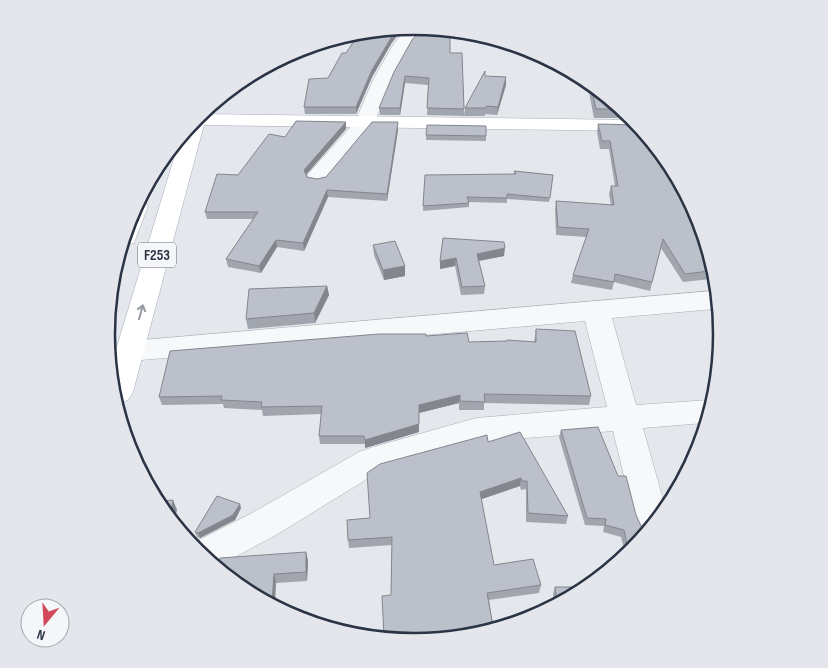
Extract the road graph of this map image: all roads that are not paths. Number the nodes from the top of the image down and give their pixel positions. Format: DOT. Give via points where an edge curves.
graph roads {
  1 [pos="410,35"];
  2 [pos="207,119"];
  3 [pos="364,124"];
  4 [pos="628,126"];
  5 [pos="190,136"];
  6 [pos="317,178"];
  7 [pos="711,300"];
  8 [pos="596,310"];
  9 [pos="130,351"];
  10 [pos="120,385"];
  11 [pos="703,411"];
  12 [pos="624,418"];
  13 [pos="651,516"];
  14 [pos="211,553"];
  1 -- 3 [label="street" via="383,78"];
  2 -- 3 [label="street"];
  3 -- 4 [label="street"];
  3 -- 6 [label="street"];
  9 -- 5 [label="street, F253, one-way"];
  7 -- 8 [label="street"];
  8 -- 9 [label="street"];
  8 -- 12 [label="street"];
  9 -- 10 [label="street, F253"];
  11 -- 12 [label="street"];
  12 -- 13 [label="street"];
  12 -- 14 [label="street" via="476,430 370,462"];
}
